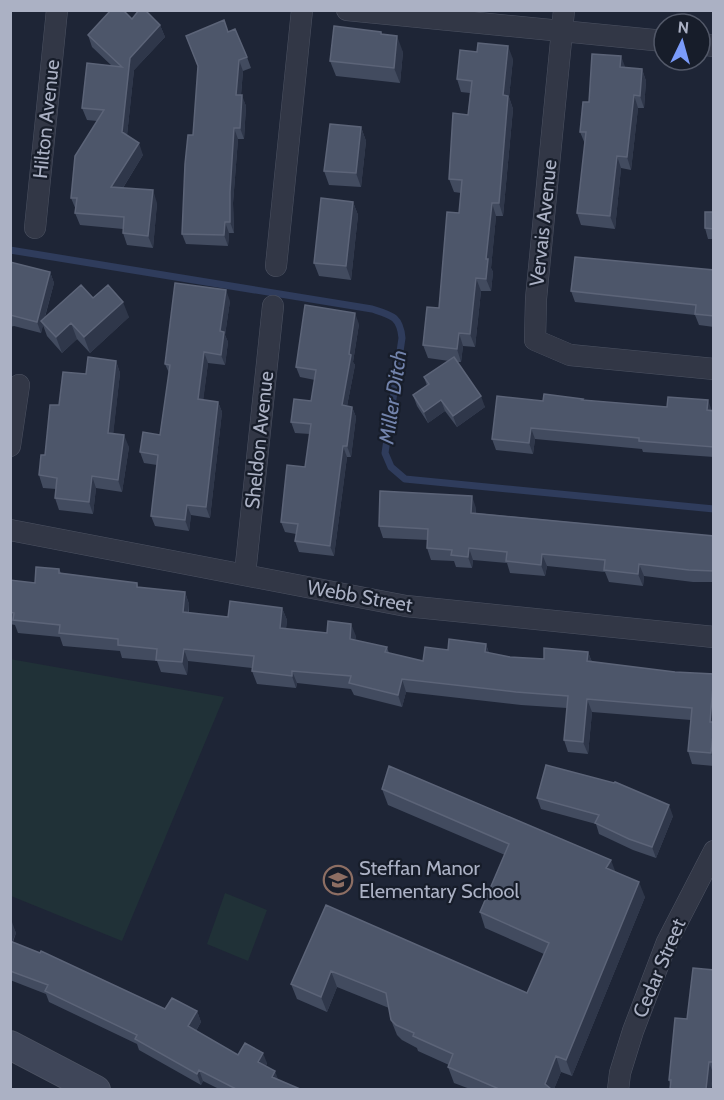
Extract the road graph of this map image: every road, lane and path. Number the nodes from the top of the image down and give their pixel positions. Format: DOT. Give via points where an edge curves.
graph roads {
  1 [pos="57,10"];
  2 [pos="302,10"];
  3 [pos="347,10"];
  4 [pos="563,21"];
  5 [pos="652,39"];
  6 [pos="36,228"];
  7 [pos="276,266"];
  8 [pos="273,306"];
  9 [pos="714,369"];
  10 [pos="19,385"];
  11 [pos="10,446"];
  12 [pos="10,530"];
  13 [pos="245,574"];
  14 [pos="714,637"];
  15 [pos="714,851"];
  16 [pos="10,1045"];
  17 [pos="96,1089"];
  18 [pos="618,1089"];
  1 -- 6 [label="street, Hilton Avenue"];
  2 -- 7 [label="street"];
  3 -- 4 [label="street"];
  4 -- 5 [label="street"];
  4 -- 9 [label="street, Vervais Avenue" via="535,340 570,355"];
  8 -- 13 [label="street, Sheldon Avenue"];
  10 -- 11 [label="street"];
  12 -- 13 [label="street, Webb Street"];
  13 -- 14 [label="street, Webb Street" via="406,606"];
  15 -- 18 [label="street, Cedar Street" via="667,942 633,1031"];
  16 -- 17 [label="main road"];
}
